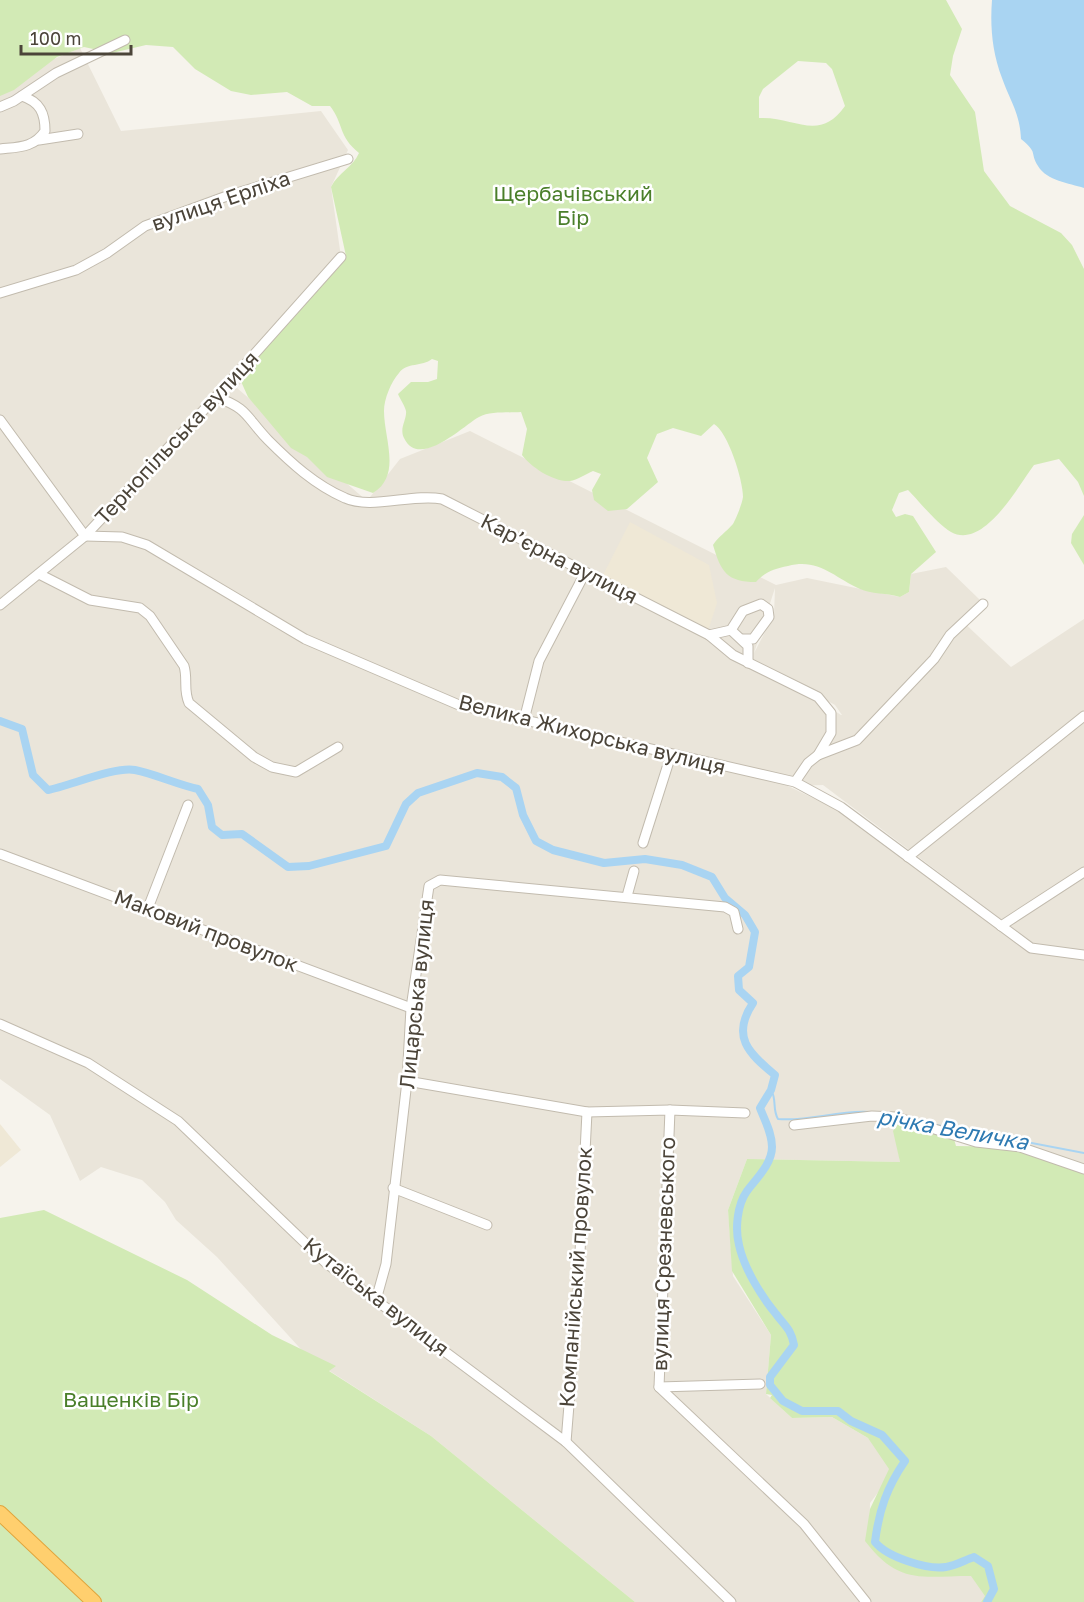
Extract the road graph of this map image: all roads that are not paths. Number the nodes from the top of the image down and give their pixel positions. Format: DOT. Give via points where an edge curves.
graph roads {
  1 [pos="125,40"];
  2 [pos="22,96"];
  3 [pos="0,107"];
  4 [pos="78,134"];
  5 [pos="39,140"];
  6 [pos="0,149"];
  7 [pos="348,159"];
  8 [pos="341,257"];
  9 [pos="0,293"];
  10 [pos="216,397"];
  11 [pos="0,420"];
  12 [pos="85,536"];
  13 [pos="585,573"];
  14 [pos="39,574"];
  15 [pos="0,603"];
  16 [pos="983,604"];
  17 [pos="731,630"];
  18 [pos="709,635"];
  19 [pos="743,639"];
  20 [pos="748,663"];
  21 [pos="1084,716"];
  22 [pos="524,720"];
  23 [pos="338,747"];
  24 [pos="671,755"];
  25 [pos="818,755"];
  26 [pos="795,782"];
  27 [pos="188,805"];
  28 [pos="643,843"];
  29 [pos="0,854"];
  30 [pos="908,857"];
  31 [pos="634,871"];
  32 [pos="1084,872"];
  33 [pos="627,896"];
  34 [pos="148,908"];
  35 [pos="1001,926"];
  36 [pos="738,929"];
  37 [pos="1084,955"];
  38 [pos="411,1008"];
  39 [pos="0,1024"];
  40 [pos="407,1081"];
  41 [pos="670,1110"];
  42 [pos="587,1113"];
  43 [pos="745,1113"];
  44 [pos="794,1125"];
  45 [pos="1084,1169"];
  46 [pos="393,1188"];
  47 [pos="487,1225"];
  48 [pos="376,1300"];
  49 [pos="760,1384"];
  50 [pos="659,1387"];
  51 [pos="566,1442"];
  52 [pos="0,1514"];
  53 [pos="94,1602"];
  54 [pos="731,1602"];
  55 [pos="866,1602"];
  1 -- 2 [label="street" via="56,73"];
  2 -- 3 [label="street"];
  2 -- 5 [label="street" via="33,99 40,107 45,131"];
  4 -- 5 [label="street"];
  5 -- 6 [label="street" via="25,147"];
  7 -- 9 [label="street, вулиця Ерліха" via="145,226 76,270"];
  8 -- 10 [label="street, Тернопільська вулиця"];
  10 -- 12 [label="street, Тернопільська вулиця"];
  10 -- 13 [label="street, Кар’єрна вулиця" via="240,406 267,439 307,477 347,500 367,502 425,496 442,499"];
  11 -- 12 [label="street"];
  12 -- 14 [label="street, Тернопільська вулиця"];
  12 -- 22 [label="street, Велика Жихорська вулиця" via="122,537 147,544 305,639 459,705"];
  13 -- 18 [label="street, Кар’єрна вулиця"];
  13 -- 22 [label="street" via="539,662"];
  14 -- 15 [label="street, Тернопільська вулиця"];
  14 -- 23 [label="street" via="90,600 140,608 150,616 184,666 189,703 254,757 272,767 296,772"];
  16 -- 25 [label="street" via="950,635 934,659 857,740"];
  17 -- 18 [label="street"];
  17 -- 19 [label="street"];
  17 -- 19 [label="street" via="743,610 761,604 768,609 763,629 753,639"];
  18 -- 20 [label="street, Кар’єрна вулиця"];
  19 -- 20 [label="street" via="748,646"];
  20 -- 25 [label="street, Кар’єрна вулиця" via="818,697 831,713 831,733"];
  21 -- 30 [label="street"];
  22 -- 24 [label="street, Велика Жихорська вулиця"];
  24 -- 26 [label="street, Велика Жихорська вулиця"];
  24 -- 28 [label="street"];
  25 -- 26 [label="street, Кар’єрна вулиця"];
  26 -- 30 [label="street, Велика Жихорська вулиця" via="841,807"];
  27 -- 34 [label="street"];
  29 -- 34 [label="street, Маковий провулок"];
  30 -- 35 [label="street, Велика Жихорська вулиця"];
  31 -- 33 [label="street"];
  32 -- 35 [label="street"];
  33 -- 36 [label="street, Лицарська вулиця" via="725,907 734,912"];
  33 -- 38 [label="street, Лицарська вулиця" via="440,880 429,886"];
  34 -- 38 [label="street, Маковий провулок"];
  35 -- 37 [label="street, Велика Жихорська вулиця" via="1031,948"];
  38 -- 40 [label="street, Лицарська вулиця"];
  39 -- 48 [label="street, Кутаїська вулиця" via="88,1063 178,1121 326,1263"];
  40 -- 42 [label="street"];
  40 -- 46 [label="street, Лицарська вулиця"];
  41 -- 42 [label="street"];
  41 -- 43 [label="street"];
  41 -- 50 [label="street, вулиця Срезневського"];
  42 -- 51 [label="street, Компанійський провулок"];
  44 -- 45 [label="street" via="896,1117 976,1142 1020,1147"];
  46 -- 47 [label="street"];
  46 -- 48 [label="street, Лицарська вулиця" via="386,1264"];
  48 -- 51 [label="street, Кутаїська вулиця"];
  49 -- 50 [label="street"];
  50 -- 55 [label="street, вулиця Срезневського" via="804,1524"];
  51 -- 54 [label="street, Кутаїська вулиця"];
  52 -- 53 [label="highway"];
}
